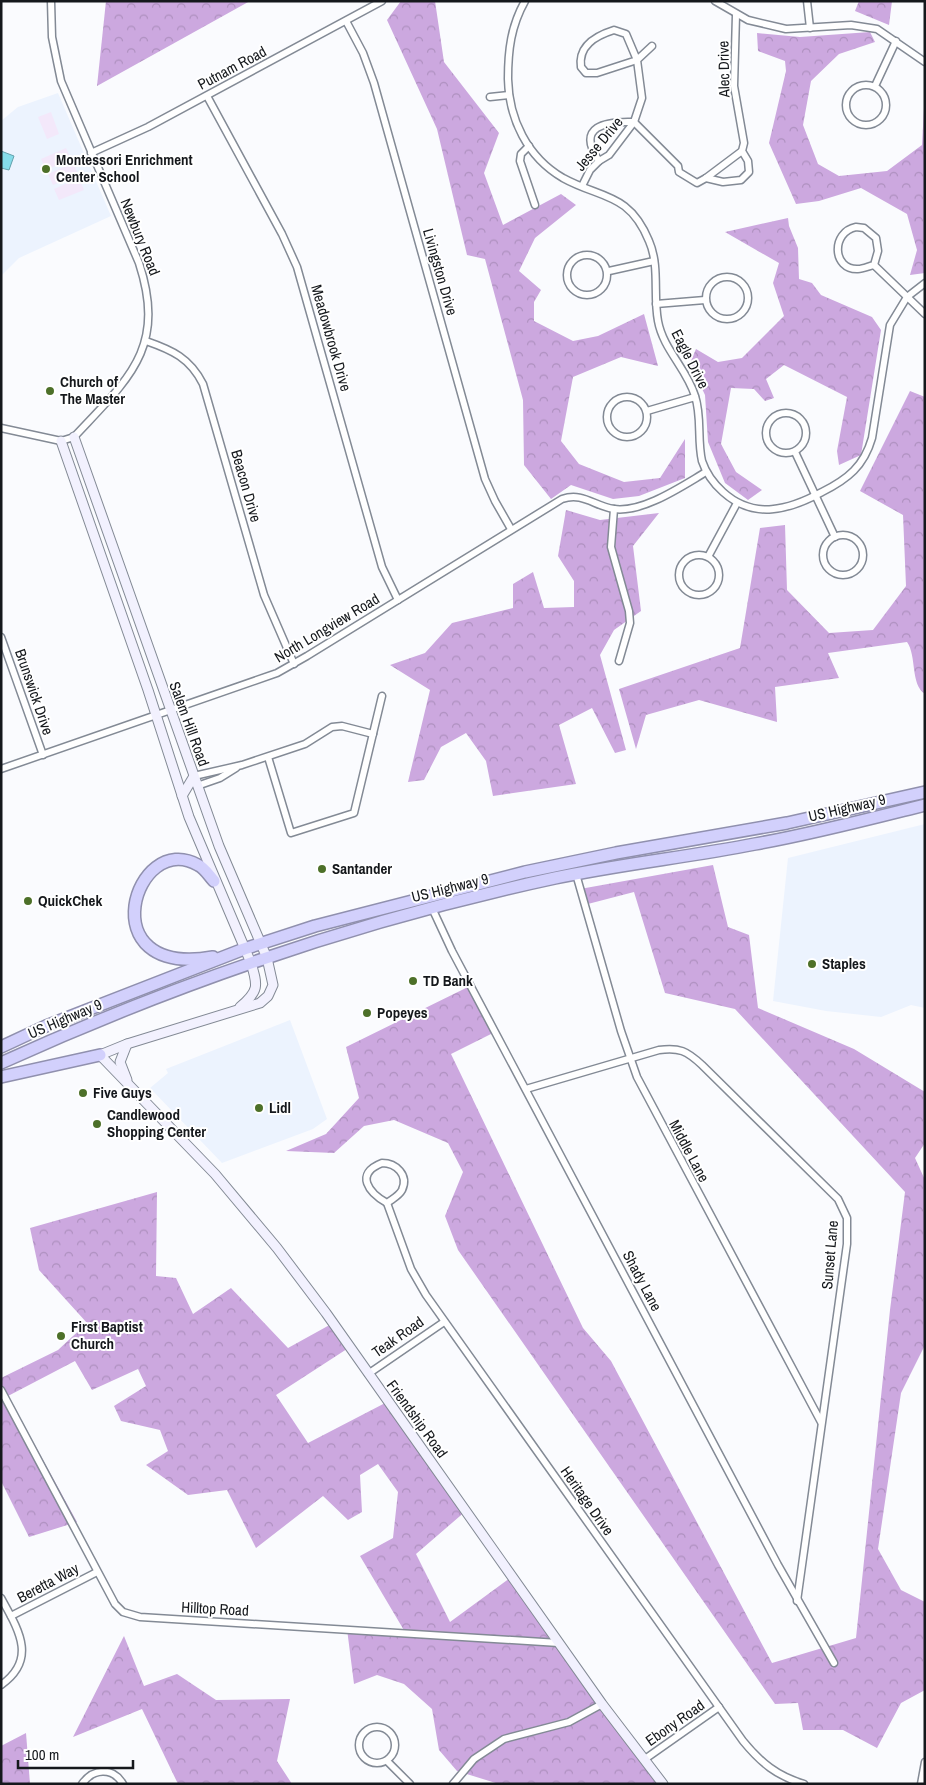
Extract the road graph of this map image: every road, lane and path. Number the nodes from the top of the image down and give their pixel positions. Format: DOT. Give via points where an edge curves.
graph roads {
  1 [pos="51,1"];
  2 [pos="382,1"];
  3 [pos="525,1"];
  4 [pos="715,1"];
  5 [pos="807,1"];
  6 [pos="736,15"];
  7 [pos="346,21"];
  8 [pos="810,28"];
  9 [pos="896,41"];
  10 [pos="652,46"];
  11 [pos="637,60"];
  12 [pos="925,62"];
  13 [pos="875,86"];
  14 [pos="509,95"];
  15 [pos="207,96"];
  16 [pos="490,97"];
  17 [pos="634,122"];
  18 [pos="529,146"];
  19 [pos="742,151"];
  20 [pos="91,153"];
  21 [pos="599,160"];
  22 [pos="706,178"];
  23 [pos="582,186"];
  24 [pos="535,205"];
  25 [pos="654,261"];
  26 [pos="874,265"];
  27 [pos="609,271"];
  28 [pos="925,283"];
  29 [pos="906,296"];
  30 [pos="705,300"];
  31 [pos="656,304"];
  32 [pos="925,314"];
  33 [pos="146,341"];
  34 [pos="696,397"];
  35 [pos="647,411"];
  36 [pos="1,428"];
  37 [pos="74,437"];
  38 [pos="61,440"];
  39 [pos="795,452"];
  40 [pos="706,472"];
  41 [pos="816,496"];
  42 [pos="737,503"];
  43 [pos="614,509"];
  44 [pos="511,529"];
  45 [pos="835,537"];
  46 [pos="708,555"];
  47 [pos="398,600"];
  48 [pos="2,638"];
  49 [pos="619,661"];
  50 [pos="294,664"];
  51 [pos="382,696"];
  52 [pos="170,711"];
  53 [pos="156,716"];
  54 [pos="374,734"];
  55 [pos="43,754"];
  56 [pos="268,757"];
  57 [pos="1,769"];
  58 [pos="196,781"];
  59 [pos="925,792"];
  60 [pos="182,796"];
  61 [pos="925,805"];
  62 [pos="576,874"];
  63 [pos="214,881"];
  64 [pos="432,908"];
  65 [pos="260,943"];
  66 [pos="239,951"];
  67 [pos="267,958"];
  68 [pos="251,963"];
  69 [pos="236,1011"];
  70 [pos="126,1044"];
  71 [pos="1,1047"];
  72 [pos="100,1055"];
  73 [pos="630,1058"];
  74 [pos="1,1063"];
  75 [pos="1,1077"];
  76 [pos="129,1085"];
  77 [pos="526,1089"];
  78 [pos="387,1203"];
  79 [pos="444,1322"];
  80 [pos="368,1374"];
  81 [pos="1,1390"];
  82 [pos="822,1422"];
  83 [pos="96,1572"];
  84 [pos="1,1598"];
  85 [pos="797,1601"];
  86 [pos="11,1616"];
  87 [pos="559,1644"];
  88 [pos="834,1663"];
  89 [pos="1,1685"];
  90 [pos="602,1704"];
  91 [pos="719,1707"];
  92 [pos="645,1759"];
  93 [pos="388,1762"];
  94 [pos="925,1762"];
  95 [pos="82,1784"];
  96 [pos="123,1784"];
  97 [pos="410,1784"];
  98 [pos="453,1784"];
  99 [pos="663,1784"];
  100 [pos="804,1784"];
  101 [pos="920,1784"];
  1 -- 20 [label="street, Newbury Road" via="52,37 61,81"];
  2 -- 7 [label="street, Putnam Road"];
  3 -- 14 [label="street, Eagle Drive" via="515,21 510,43"];
  4 -- 6 [label="street"];
  5 -- 8 [label="street"];
  6 -- 8 [label="street" via="786,29"];
  6 -- 19 [label="street, Alec Drive" via="734,86 744,143"];
  7 -- 15 [label="street, Putnam Road"];
  7 -- 44 [label="street, Livingston Drive" via="374,83 486,479"];
  8 -- 9 [label="street" via="866,26"];
  9 -- 12 [label="street"];
  9 -- 13 [label="street"];
  10 -- 11 [label="street"];
  11 -- 11 [label="street, Jesse Drive" via="626,34 614,30 587,43 580,54 581,68 589,74"];
  11 -- 17 [label="street, Jesse Drive" via="642,98"];
  13 -- 13 [label="street" via="859,86 852,89 846,98 848,113 857,123 874,124 885,114 886,101"];
  14 -- 16 [label="street"];
  14 -- 18 [label="street, Eagle Drive" via="514,119"];
  15 -- 20 [label="street, Putnam Road"];
  15 -- 47 [label="street, Meadowbrook Drive" via="297,267 382,567"];
  17 -- 21 [label="street, Jesse Drive" via="609,155"];
  17 -- 21 [label="street" via="617,121 595,128 589,140"];
  17 -- 22 [label="street, Alec Drive" via="685,177 697,183"];
  18 -- 23 [label="street, Eagle Drive" via="552,170"];
  18 -- 24 [label="street" via="520,158"];
  19 -- 22 [label="street"];
  19 -- 22 [label="street, Alec Drive" via="748,161 749,172 742,180 723,182"];
  20 -- 33 [label="street, Newbury Road" via="146,284 149,316"];
  21 -- 23 [label="street, Jesse Drive"];
  23 -- 25 [label="street, Eagle Drive" via="609,196 631,212 649,240"];
  25 -- 27 [label="street"];
  25 -- 31 [label="street, Eagle Drive"];
  26 -- 26 [label="street" via="859,269 844,264 837,244 844,232 856,227 871,232 878,244"];
  26 -- 29 [label="street"];
  27 -- 27 [label="street" via="599,259 584,255 573,260 567,276 574,290 589,296 603,288"];
  28 -- 29 [label="street, Eagle Drive"];
  29 -- 32 [label="street"];
  29 -- 41 [label="street, Eagle Drive" via="892,319 887,336 872,438 866,454 854,472"];
  30 -- 30 [label="street" via="717,317 730,319 744,310 746,288 740,281 727,277 715,282"];
  30 -- 31 [label="street"];
  31 -- 34 [label="street, Eagle Drive" via="664,338 688,377"];
  33 -- 37 [label="street, Newbury Road" via="122,385"];
  33 -- 50 [label="street, Beacon Drive" via="183,357 203,384 264,595"];
  34 -- 35 [label="street"];
  34 -- 40 [label="street, Eagle Drive" via="700,446"];
  35 -- 35 [label="street" via="637,400 620,397 610,404 607,422 616,434 631,437 643,430"];
  36 -- 38 [label="street"];
  37 -- 38 [label="street"];
  37 -- 52 [label="street, Salem Hill Road"];
  38 -- 53 [label="street, Salem Hill Road"];
  39 -- 39 [label="street" via="806,438 806,425 796,414 775,416 766,428 767,441 780,452"];
  39 -- 41 [label="street"];
  40 -- 42 [label="street, Eagle Drive"];
  40 -- 43 [label="street" via="646,505"];
  41 -- 42 [label="street, Eagle Drive" via="780,509 760,509"];
  41 -- 45 [label="street"];
  42 -- 46 [label="street"];
  43 -- 44 [label="street, North Longview Road" via="583,497 568,497"];
  43 -- 49 [label="street" via="611,547 630,623"];
  44 -- 47 [label="street, North Longview Road"];
  45 -- 45 [label="street" via="825,548 826,567 835,574 851,573 863,559 864,549 851,537"];
  46 -- 46 [label="street" via="692,556 679,568 680,583 693,594 708,593 719,582 717,565"];
  47 -- 50 [label="street, North Longview Road"];
  48 -- 55 [label="street, Brunswick Drive"];
  50 -- 52 [label="street, North Longview Road"];
  51 -- 54 [label="street"];
  52 -- 53 [label="street, North Longview Road"];
  52 -- 58 [label="street, Salem Hill Road"];
  53 -- 55 [label="street, North Longview Road"];
  53 -- 60 [label="street, Salem Hill Road"];
  54 -- 56 [label="street" via="342,726 332,727 305,744"];
  54 -- 56 [label="street" via="354,813 291,833"];
  55 -- 57 [label="street, North Longview Road"];
  56 -- 58 [label="street" via="242,765 220,778"];
  58 -- 60 [label="street"];
  58 -- 65 [label="street, Salem Hill Road"];
  59 -- 65 [label="highway, US Highway 9" via="787,823 525,872"];
  60 -- 63 [label="street, Salem Hill Road"];
  61 -- 62 [label="highway, US Highway 9" via="754,845"];
  62 -- 64 [label="highway, US Highway 9"];
  62 -- 73 [label="street, Middle Lane"];
  63 -- 66 [label="street, Salem Hill Road"];
  63 -- 66 [label="highway" via="201,866 187,860 161,864 153,869 138,893 134,906 135,925 148,945 169,958 195,959"];
  64 -- 67 [label="highway, US Highway 9"];
  64 -- 77 [label="street, Shady Lane"];
  65 -- 66 [label="highway, US Highway 9"];
  65 -- 67 [label="street, Salem Hill Road"];
  66 -- 68 [label="street, Salem Hill Road"];
  66 -- 71 [label="highway, US Highway 9" via="46,1026"];
  67 -- 68 [label="highway, US Highway 9"];
  67 -- 69 [label="street, Salem Hill Road" via="274,979 272,991 260,1003"];
  68 -- 69 [label="street, Salem Hill Road" via="256,989"];
  68 -- 74 [label="highway, US Highway 9" via="160,995"];
  69 -- 70 [label="street, Salem Hill Road"];
  70 -- 72 [label="street, Salem Hill Road"];
  70 -- 76 [label="street, Friendship Road" via="120,1062"];
  72 -- 75 [label="highway"];
  72 -- 76 [label="street, Friendship Road"];
  73 -- 77 [label="street, Sunset Lane"];
  73 -- 82 [label="street, Middle Lane" via="636,1077 680,1161"];
  73 -- 82 [label="street, Sunset Lane" via="672,1048 685,1051 824,1184 845,1211 847,1244"];
  76 -- 80 [label="street, Friendship Road" via="215,1174 271,1241"];
  77 -- 85 [label="street, Shady Lane"];
  78 -- 78 [label="street, Heritage Drive" via="374,1195 368,1186 369,1173 382,1163 398,1168 404,1179 402,1189"];
  78 -- 79 [label="street, Heritage Drive" via="411,1269"];
  79 -- 80 [label="street, Teak Road"];
  79 -- 91 [label="street, Heritage Drive"];
  80 -- 87 [label="street, Friendship Road"];
  81 -- 83 [label="street, Hilltop Road"];
  82 -- 85 [label="street, Sunset Lane"];
  83 -- 86 [label="street, Beretta Way"];
  83 -- 87 [label="street, Hilltop Road" via="118,1608 140,1617"];
  84 -- 86 [label="street"];
  85 -- 88 [label="street, Shady Lane"];
  86 -- 89 [label="street" via="19,1632 22,1654 13,1675"];
  87 -- 90 [label="street, Friendship Road"];
  90 -- 92 [label="street, Friendship Road"];
  90 -- 98 [label="street" via="569,1722 504,1739 474,1759"];
  91 -- 92 [label="street, Ebony Road"];
  91 -- 100 [label="street, Heritage Drive" via="762,1762 780,1775"];
  92 -- 99 [label="street, Friendship Road"];
  93 -- 93 [label="street" via="395,1747 392,1734 383,1727 368,1728 358,1741 362,1757 372,1763"];
  93 -- 97 [label="street"];
  94 -- 101 [label="street"];
  95 -- 96 [label="street" via="101,1771 113,1773"];
}
